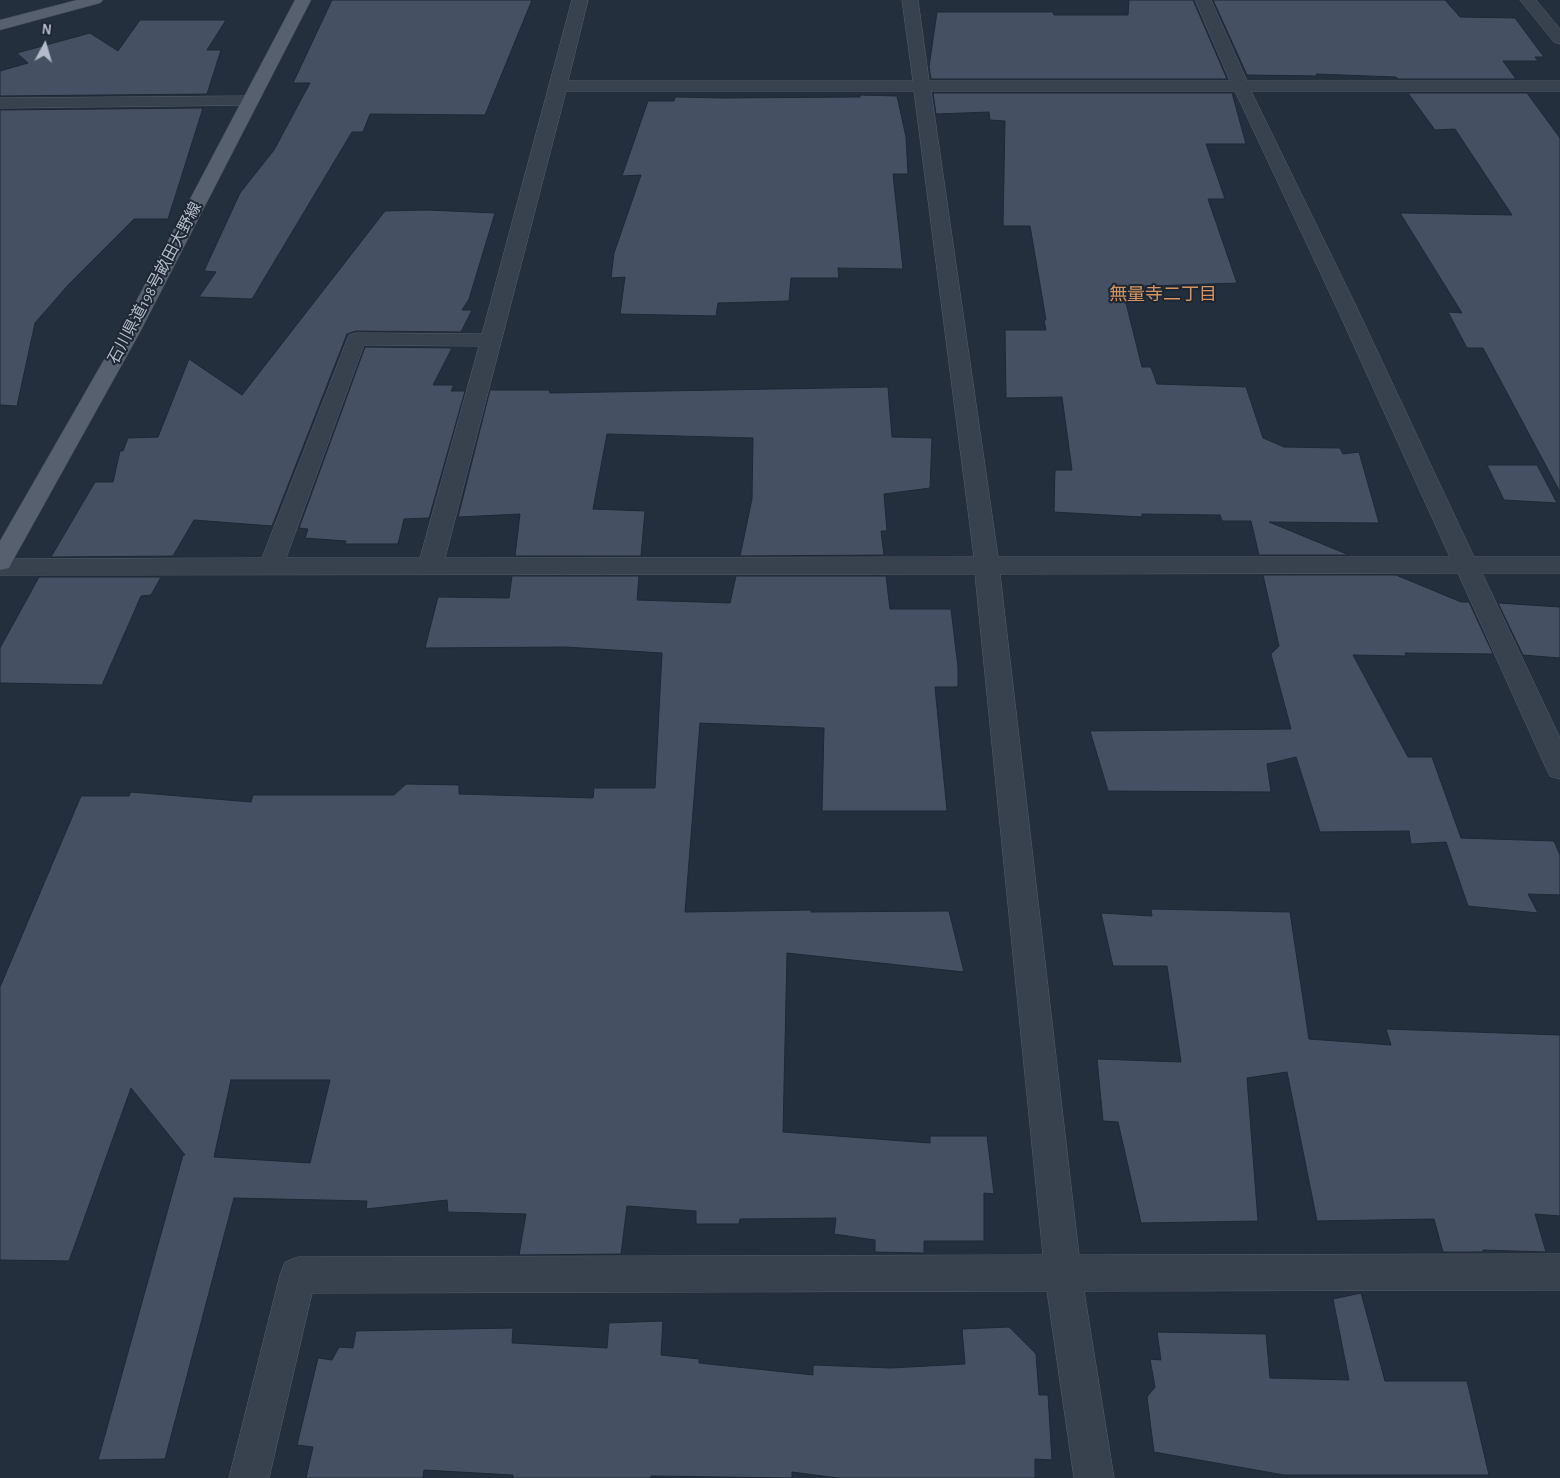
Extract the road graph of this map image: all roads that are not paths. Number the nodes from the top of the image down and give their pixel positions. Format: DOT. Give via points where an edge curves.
graph roads {
  1 [pos="95,0"];
  2 [pos="303,0"];
  3 [pos="580,0"];
  4 [pos="910,0"];
  5 [pos="1203,0"];
  6 [pos="1528,0"];
  7 [pos="0,25"];
  8 [pos="1560,40"];
  9 [pos="921,85"];
  10 [pos="559,86"];
  11 [pos="1560,86"];
  12 [pos="1241,87"];
  13 [pos="250,101"];
  14 [pos="0,103"];
  15 [pos="491,340"];
  16 [pos="0,562"];
  17 [pos="1466,565"];
  18 [pos="1560,565"];
  19 [pos="987,566"];
  20 [pos="271,567"];
  21 [pos="430,567"];
  22 [pos="0,568"];
  23 [pos="1560,768"];
  24 [pos="1560,1272"];
  25 [pos="1064,1274"];
  26 [pos="248,1478"];
  27 [pos="1094,1478"];
  1 -- 7 [label="main road"];
  2 -- 13 [label="main road, 石川県道198号畝田大野線"];
  3 -- 10 [label="street"];
  4 -- 9 [label="street"];
  5 -- 12 [label="street"];
  6 -- 8 [label="street"];
  9 -- 10 [label="street"];
  9 -- 12 [label="street"];
  9 -- 19 [label="street"];
  10 -- 15 [label="street"];
  11 -- 12 [label="street"];
  12 -- 17 [label="street"];
  13 -- 14 [label="street"];
  13 -- 16 [label="main road, 石川県道198号畝田大野線" via="130,332"];
  15 -- 20 [label="street" via="356,339"];
  15 -- 21 [label="street"];
  17 -- 18 [label="street"];
  17 -- 19 [label="street"];
  17 -- 23 [label="street"];
  19 -- 21 [label="street"];
  19 -- 25 [label="street"];
  20 -- 21 [label="street"];
  20 -- 22 [label="street"];
  24 -- 25 [label="street"];
  25 -- 26 [label="street" via="298,1275"];
  25 -- 27 [label="street"];
}
